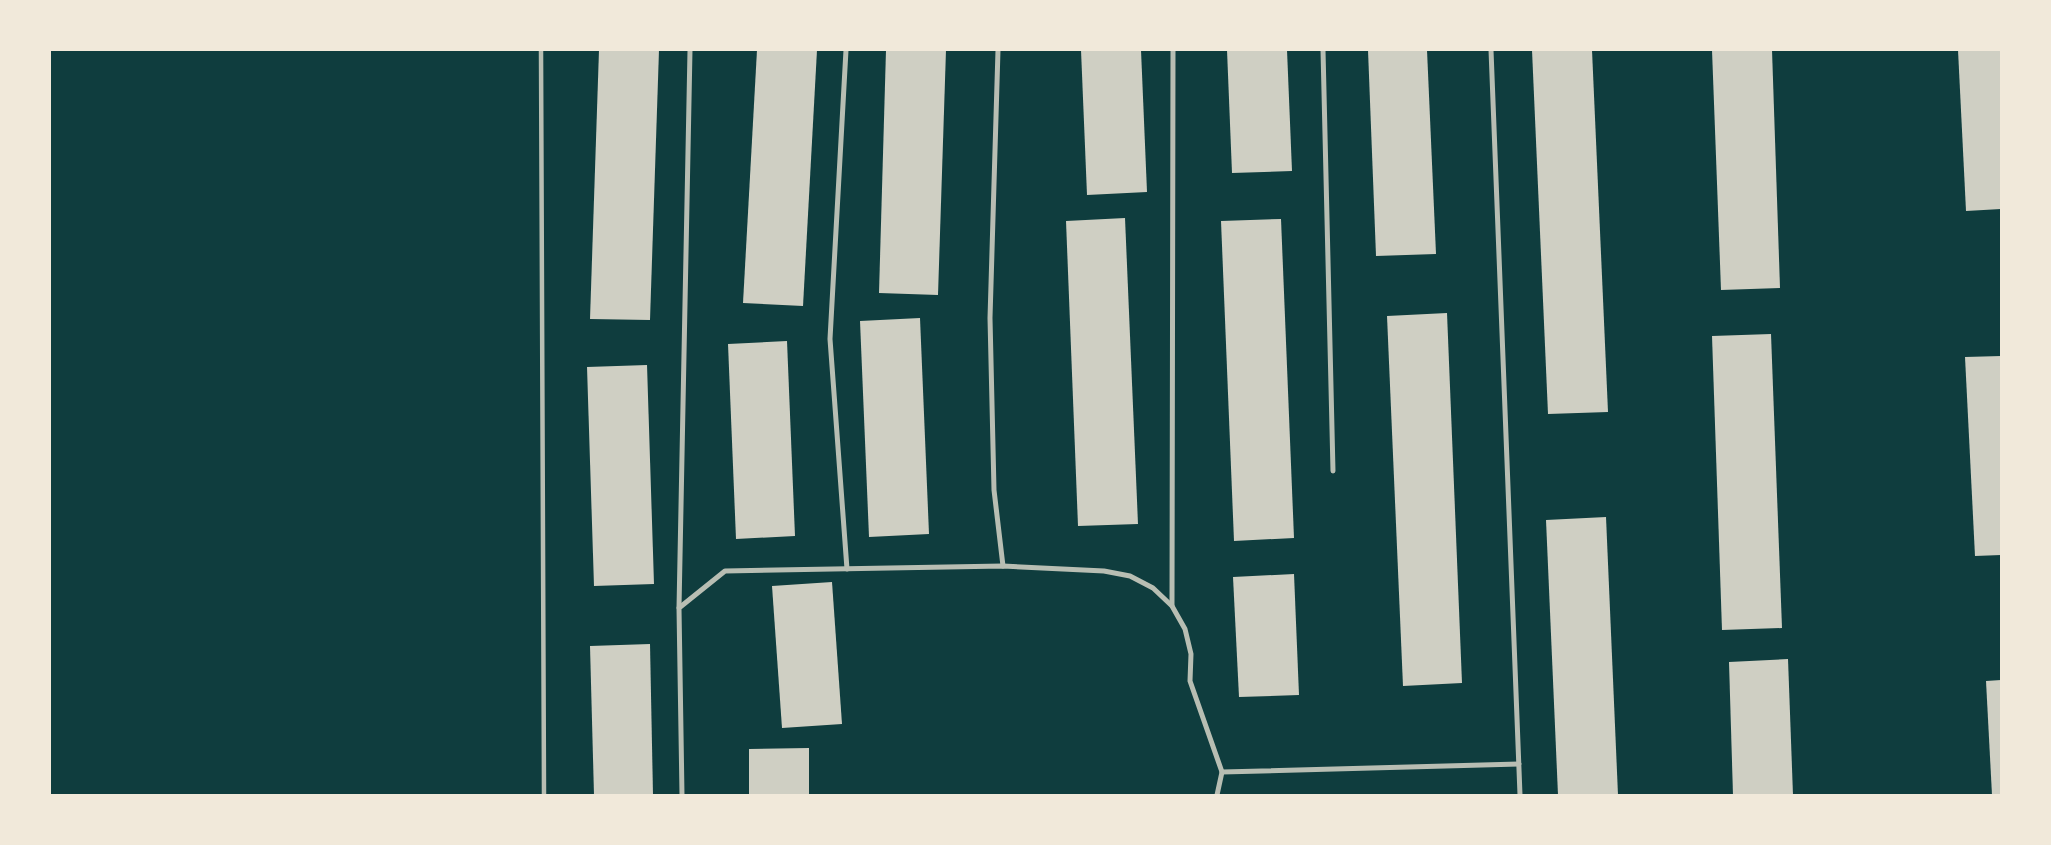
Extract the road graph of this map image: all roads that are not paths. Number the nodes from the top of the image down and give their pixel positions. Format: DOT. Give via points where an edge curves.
graph roads {
  1 [pos="541,50"];
  2 [pos="690,50"];
  3 [pos="846,50"];
  4 [pos="998,50"];
  5 [pos="1173,50"];
  6 [pos="1323,50"];
  7 [pos="1491,50"];
  8 [pos="1333,471"];
  9 [pos="1003,566"];
  10 [pos="847,569"];
  11 [pos="1172,606"];
  12 [pos="679,608"];
  13 [pos="1519,764"];
  14 [pos="1222,772"];
  15 [pos="544,795"];
  16 [pos="682,795"];
  17 [pos="1217,795"];
  18 [pos="1520,795"];
  1 -- 15 [label="street"];
  2 -- 12 [label="street"];
  3 -- 10 [label="street" via="830,339"];
  4 -- 9 [label="street" via="990,318 994,490"];
  5 -- 11 [label="street"];
  6 -- 8 [label="street"];
  7 -- 13 [label="street"];
  9 -- 10 [label="street"];
  9 -- 11 [label="street" via="1104,571 1130,576 1153,588"];
  10 -- 12 [label="street" via="725,571"];
  11 -- 14 [label="street" via="1186,629 1192,654 1190,681"];
  12 -- 16 [label="street"];
  13 -- 14 [label="street"];
  13 -- 18 [label="street"];
  14 -- 17 [label="street"];
}
